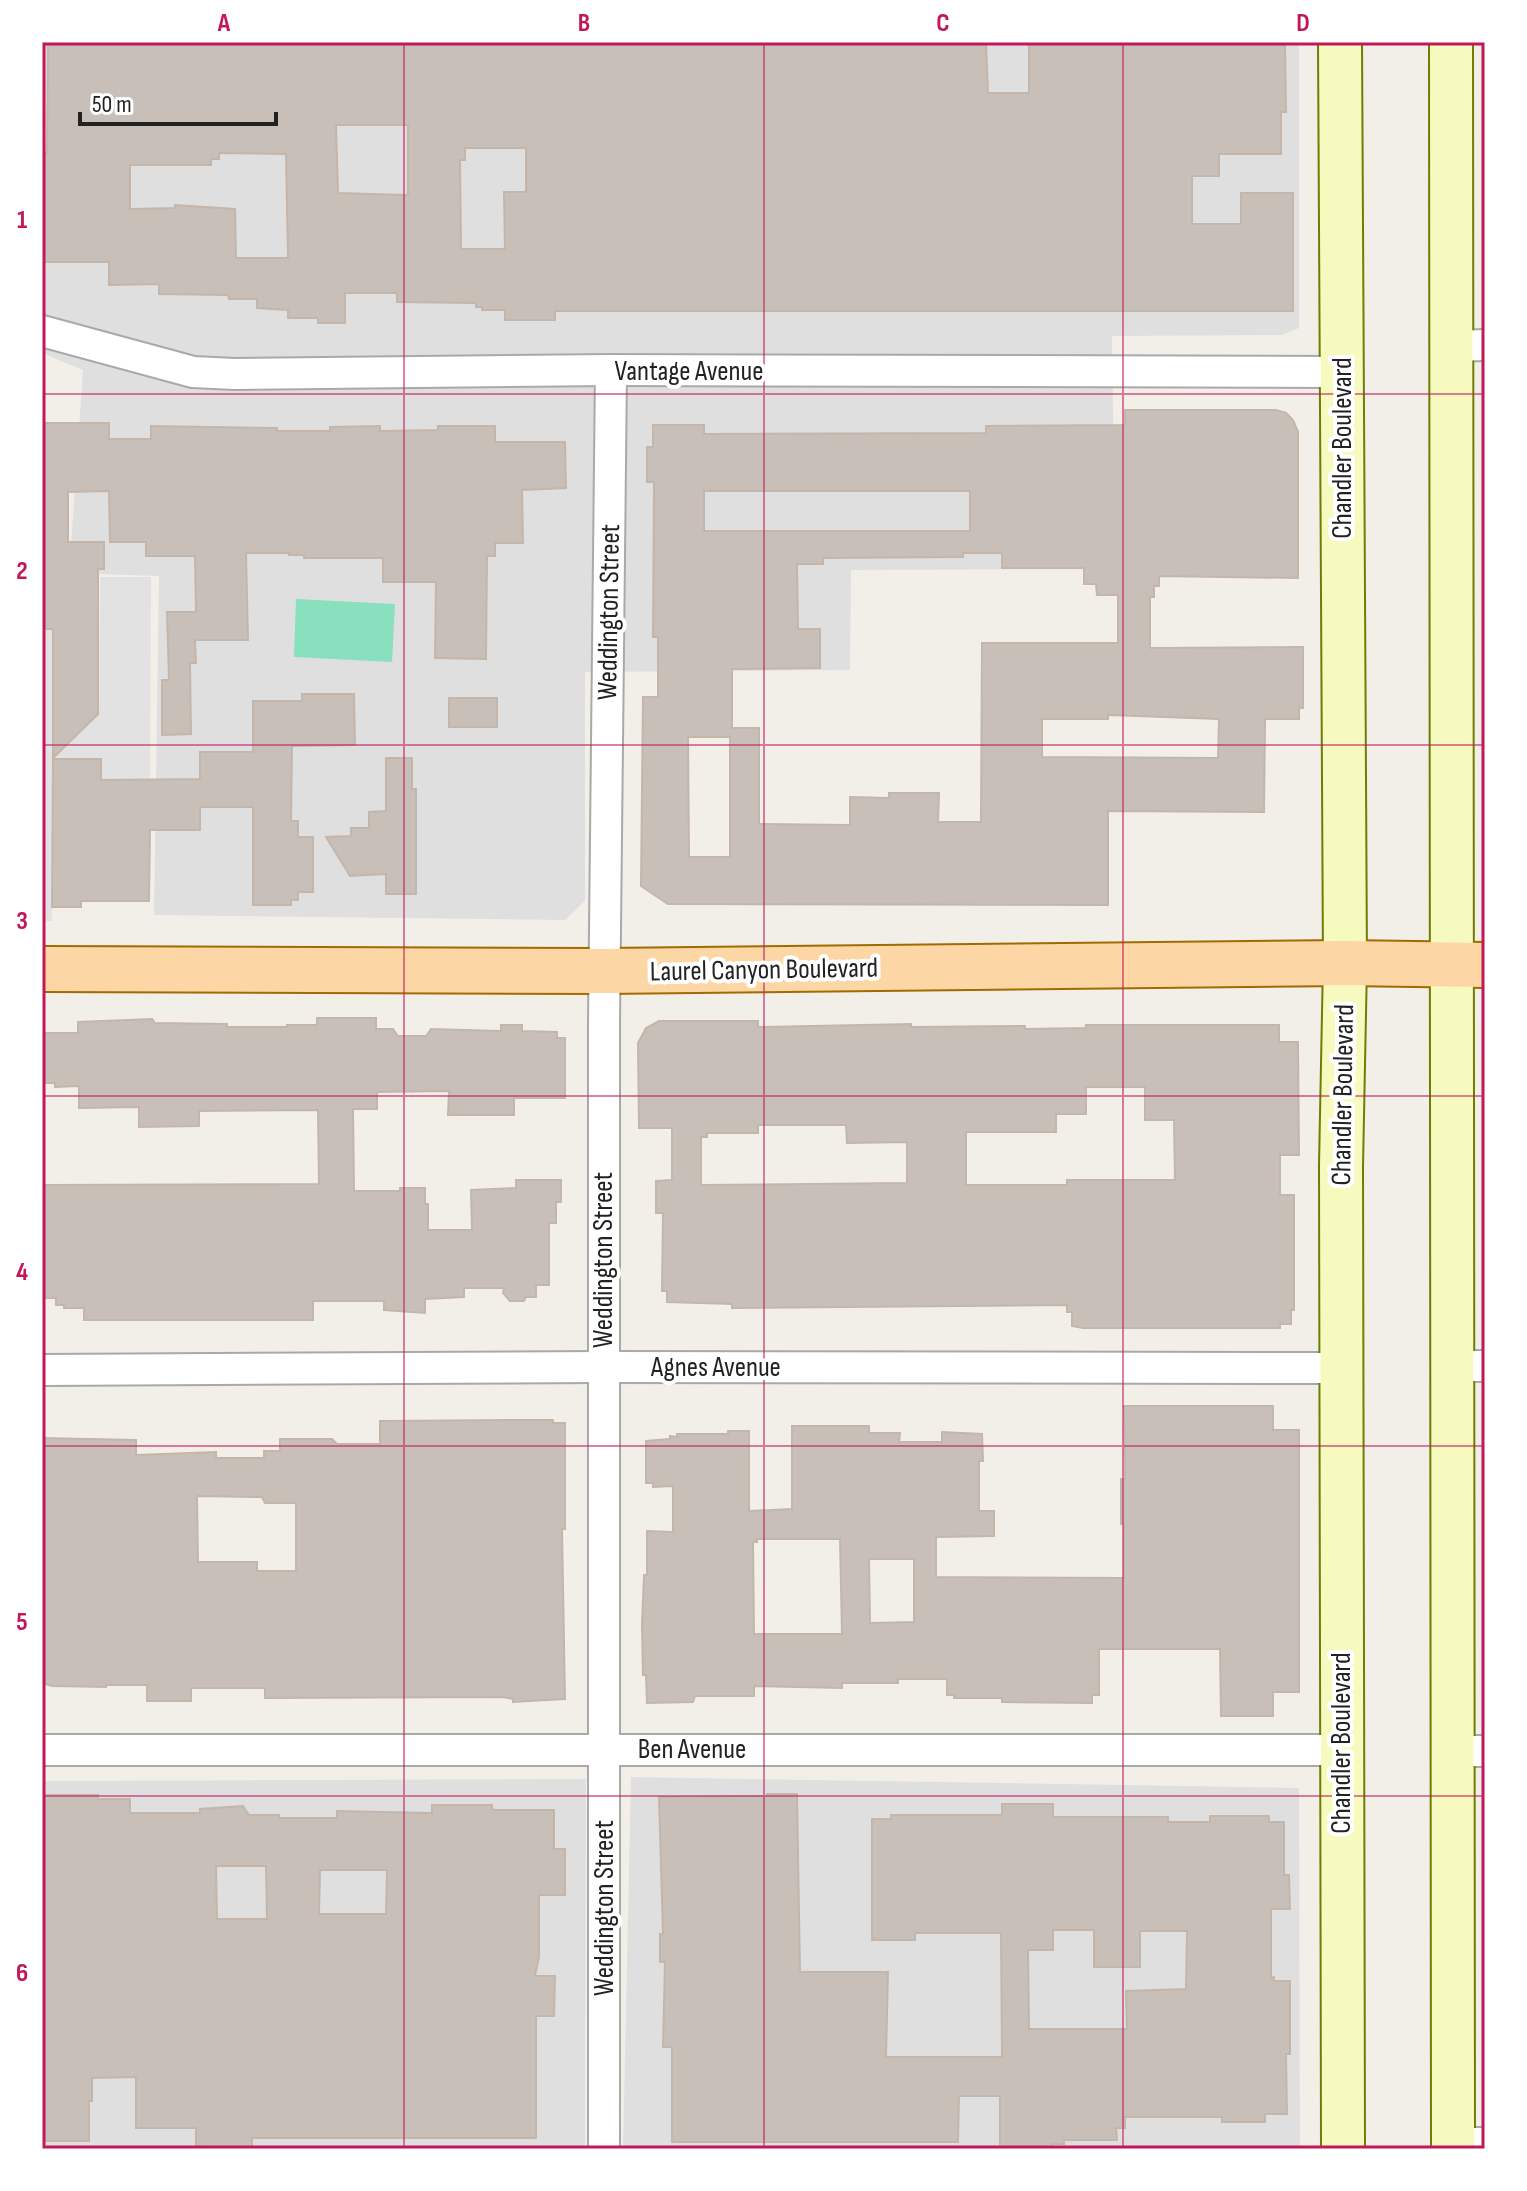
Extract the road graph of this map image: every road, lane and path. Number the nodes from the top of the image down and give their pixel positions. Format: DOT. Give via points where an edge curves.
graph roads {
  1 [pos="1340,42"];
  2 [pos="1451,42"];
  3 [pos="42,331"];
  4 [pos="1469,345"];
  5 [pos="611,370"];
  6 [pos="1341,372"];
  7 [pos="1345,963"];
  8 [pos="1468,965"];
  9 [pos="42,969"];
  10 [pos="604,971"];
  11 [pos="1469,1366"];
  12 [pos="603,1367"];
  13 [pos="1342,1368"];
  14 [pos="42,1370"];
  15 [pos="604,1749"];
  16 [pos="42,1750"];
  17 [pos="1341,1750"];
  18 [pos="1470,1751"];
  19 [pos="1464,2145"];
  20 [pos="604,2149"];
  21 [pos="1343,2149"];
  1 -- 6 [label="street, Chandler Boulevard"];
  2 -- 4 [label="street"];
  3 -- 5 [label="street, Vantage Avenue" via="193,372"];
  4 -- 8 [label="street"];
  5 -- 6 [label="street, Vantage Avenue"];
  5 -- 10 [label="street, Weddington Street"];
  6 -- 7 [label="street, Chandler Boulevard"];
  7 -- 8 [label="main road, Laurel Canyon Boulevard"];
  7 -- 10 [label="main road, Laurel Canyon Boulevard"];
  7 -- 13 [label="street, Chandler Boulevard"];
  8 -- 11 [label="street"];
  9 -- 10 [label="main road, Laurel Canyon Boulevard"];
  10 -- 12 [label="street, Weddington Street"];
  11 -- 18 [label="street"];
  12 -- 13 [label="street, Agnes Avenue"];
  12 -- 14 [label="street, Agnes Avenue"];
  12 -- 15 [label="street, Weddington Street"];
  13 -- 17 [label="street, Chandler Boulevard"];
  15 -- 16 [label="street, Ben Avenue"];
  15 -- 17 [label="street, Ben Avenue"];
  15 -- 20 [label="street, Weddington Street"];
  17 -- 21 [label="street, Chandler Boulevard"];
  18 -- 19 [label="street"];
}
